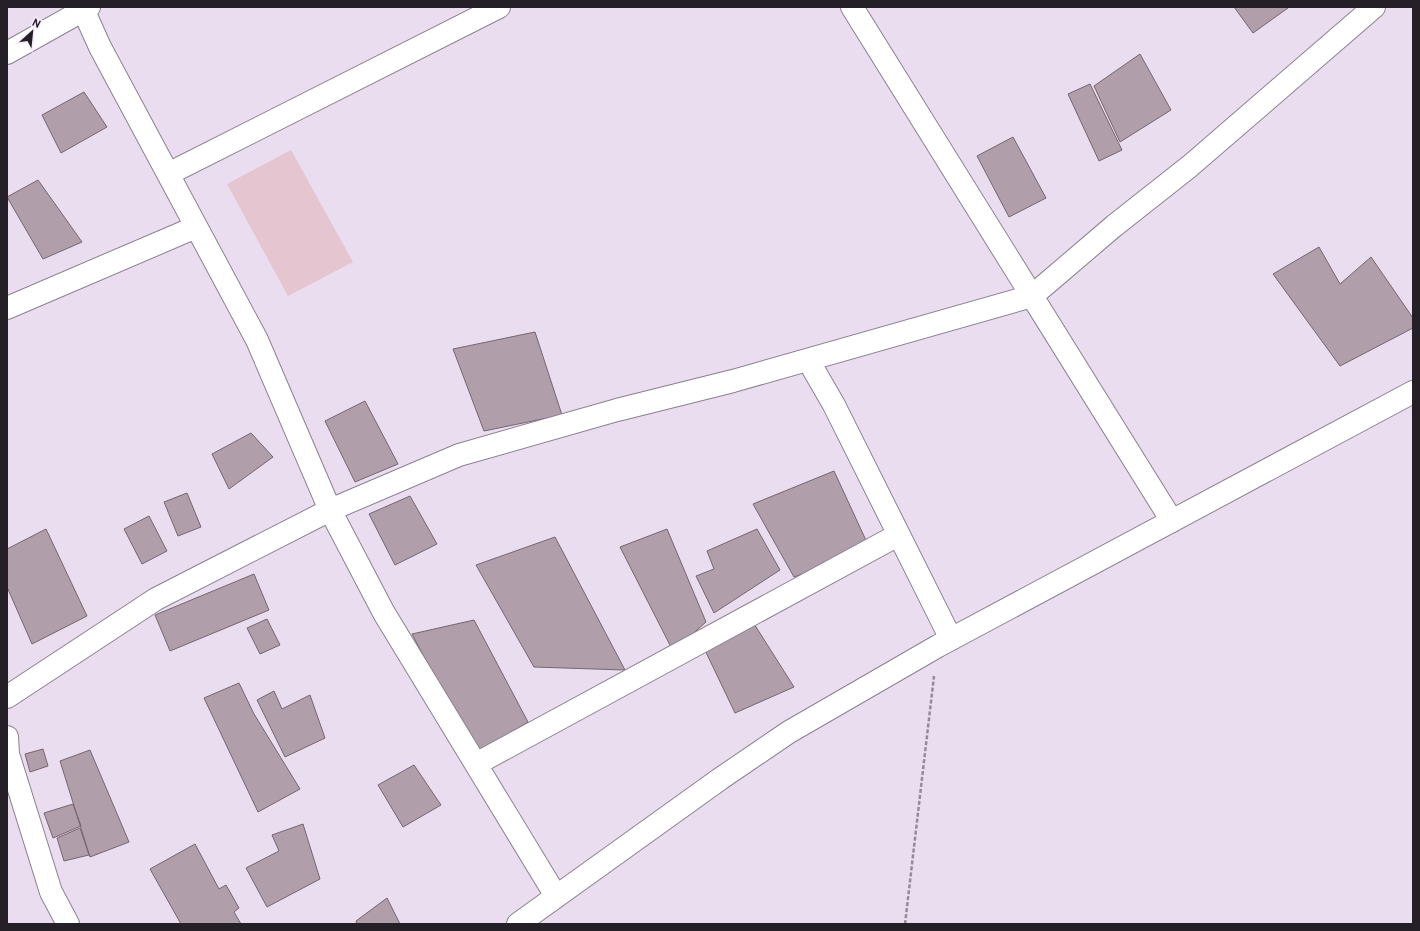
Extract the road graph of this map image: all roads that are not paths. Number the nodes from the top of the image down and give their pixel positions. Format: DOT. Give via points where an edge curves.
graph roads {
  1 [pos="499,7"];
  2 [pos="852,7"];
  3 [pos="1374,7"];
  4 [pos="85,8"];
  5 [pos="7,53"];
  6 [pos="168,174"];
  7 [pos="196,227"];
  8 [pos="1032,296"];
  9 [pos="7,308"];
  10 [pos="808,360"];
  11 [pos="1413,392"];
  12 [pos="330,510"];
  13 [pos="1172,521"];
  14 [pos="898,535"];
  15 [pos="944,642"];
  16 [pos="7,697"];
  17 [pos="7,748"];
  18 [pos="476,764"];
  19 [pos="556,896"];
  20 [pos="68,924"];
  21 [pos="518,924"];
  1 -- 6 [label="street"];
  2 -- 8 [label="street"];
  3 -- 8 [label="street" via="1190,166"];
  4 -- 5 [label="street"];
  4 -- 6 [label="street" via="100,47"];
  6 -- 7 [label="street"];
  7 -- 9 [label="street"];
  7 -- 12 [label="street" via="257,340"];
  8 -- 10 [label="street"];
  8 -- 13 [label="street"];
  10 -- 12 [label="street" via="459,455"];
  10 -- 14 [label="street" via="834,405"];
  11 -- 13 [label="street"];
  12 -- 16 [label="street" via="156,600"];
  12 -- 18 [label="street" via="384,613"];
  13 -- 15 [label="street"];
  14 -- 15 [label="street"];
  14 -- 18 [label="street"];
  15 -- 19 [label="street" via="789,732"];
  17 -- 20 [label="street" via="51,892"];
  18 -- 19 [label="street"];
  19 -- 21 [label="street"];
}
